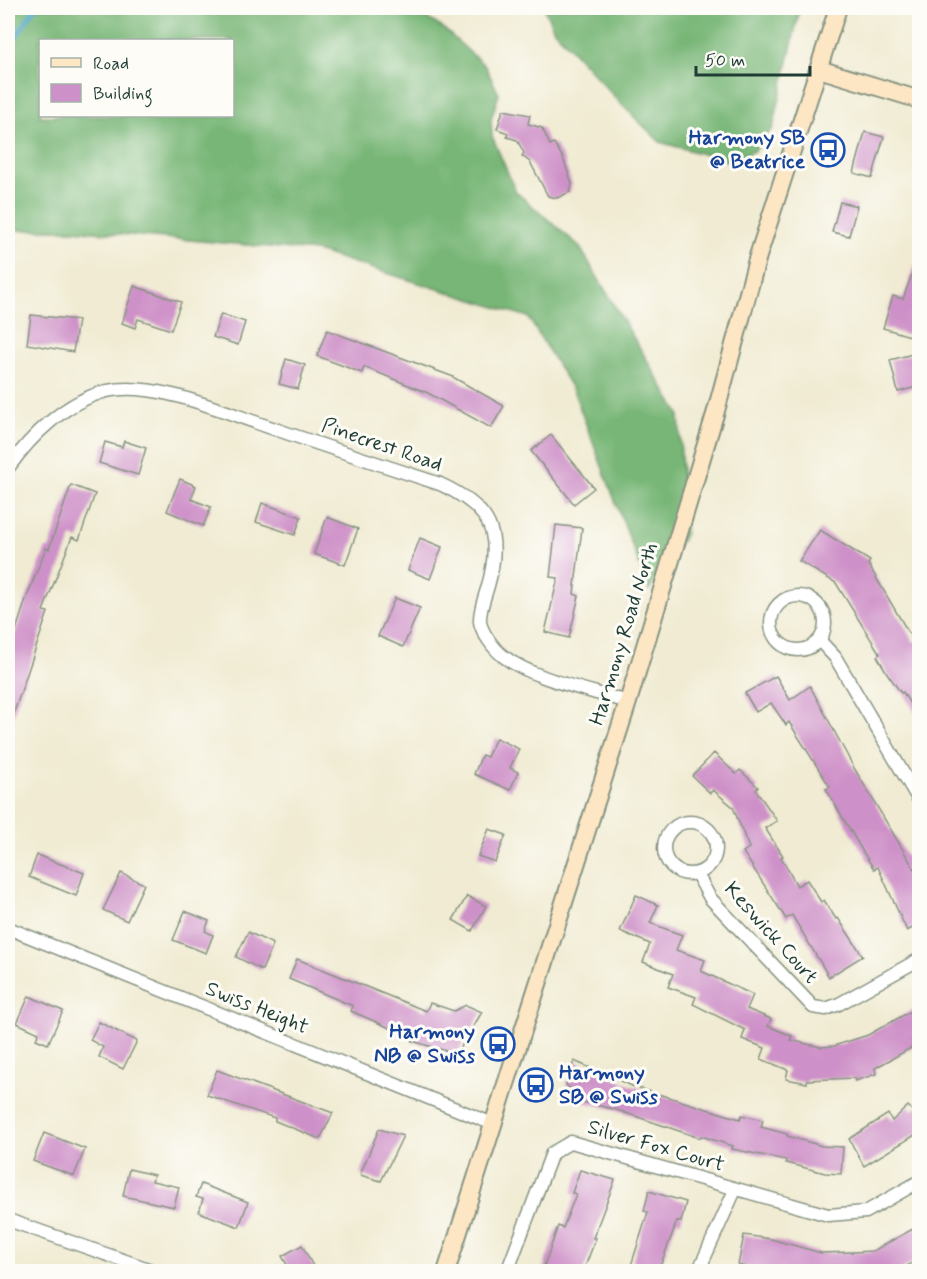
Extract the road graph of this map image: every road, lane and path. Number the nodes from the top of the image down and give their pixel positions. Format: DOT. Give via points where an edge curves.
graph roads {
  1 [pos="838,8"];
  2 [pos="819,69"];
  3 [pos="920,100"];
  4 [pos="8,468"];
  5 [pos="819,640"];
  6 [pos="628,702"];
  7 [pos="920,802"];
  8 [pos="697,874"];
  9 [pos="8,928"];
  10 [pos="920,959"];
  11 [pos="493,1124"];
  12 [pos="920,1181"];
  13 [pos="735,1190"];
  14 [pos="8,1220"];
  15 [pos="157,1272"];
  16 [pos="446,1272"];
  17 [pos="507,1272"];
  18 [pos="698,1272"];
  1 -- 2 [label="main road, Harmony Road North"];
  2 -- 3 [label="main road"];
  2 -- 6 [label="main road, Harmony Road North" via="758,256 716,411"];
  4 -- 6 [label="street, Pinecrest Road" via="20,450 54,418 106,391 136,388 190,401 440,484 478,507 490,523 493,565 480,622 501,655 521,667"];
  5 -- 5 [label="street" via="824,619 812,600 797,596 783,601 773,612 771,627 778,641 791,649 806,649"];
  5 -- 7 [label="street" via="835,657"];
  6 -- 11 [label="main road, Harmony Road North"];
  8 -- 8 [label="street, Keswick Court" via="711,864 717,848 705,826 688,822 672,828 664,852 679,872"];
  8 -- 10 [label="street, Keswick Court" via="710,898 813,1007 839,1004"];
  9 -- 11 [label="street, Swiss Height"];
  11 -- 16 [label="main road, Harmony Road North"];
  12 -- 13 [label="street, Silver Fox Court" via="866,1212 828,1215"];
  13 -- 17 [label="street, Silver Fox Court" via="571,1142 552,1153"];
  13 -- 18 [label="street"];
  14 -- 15 [label="street"];
}
